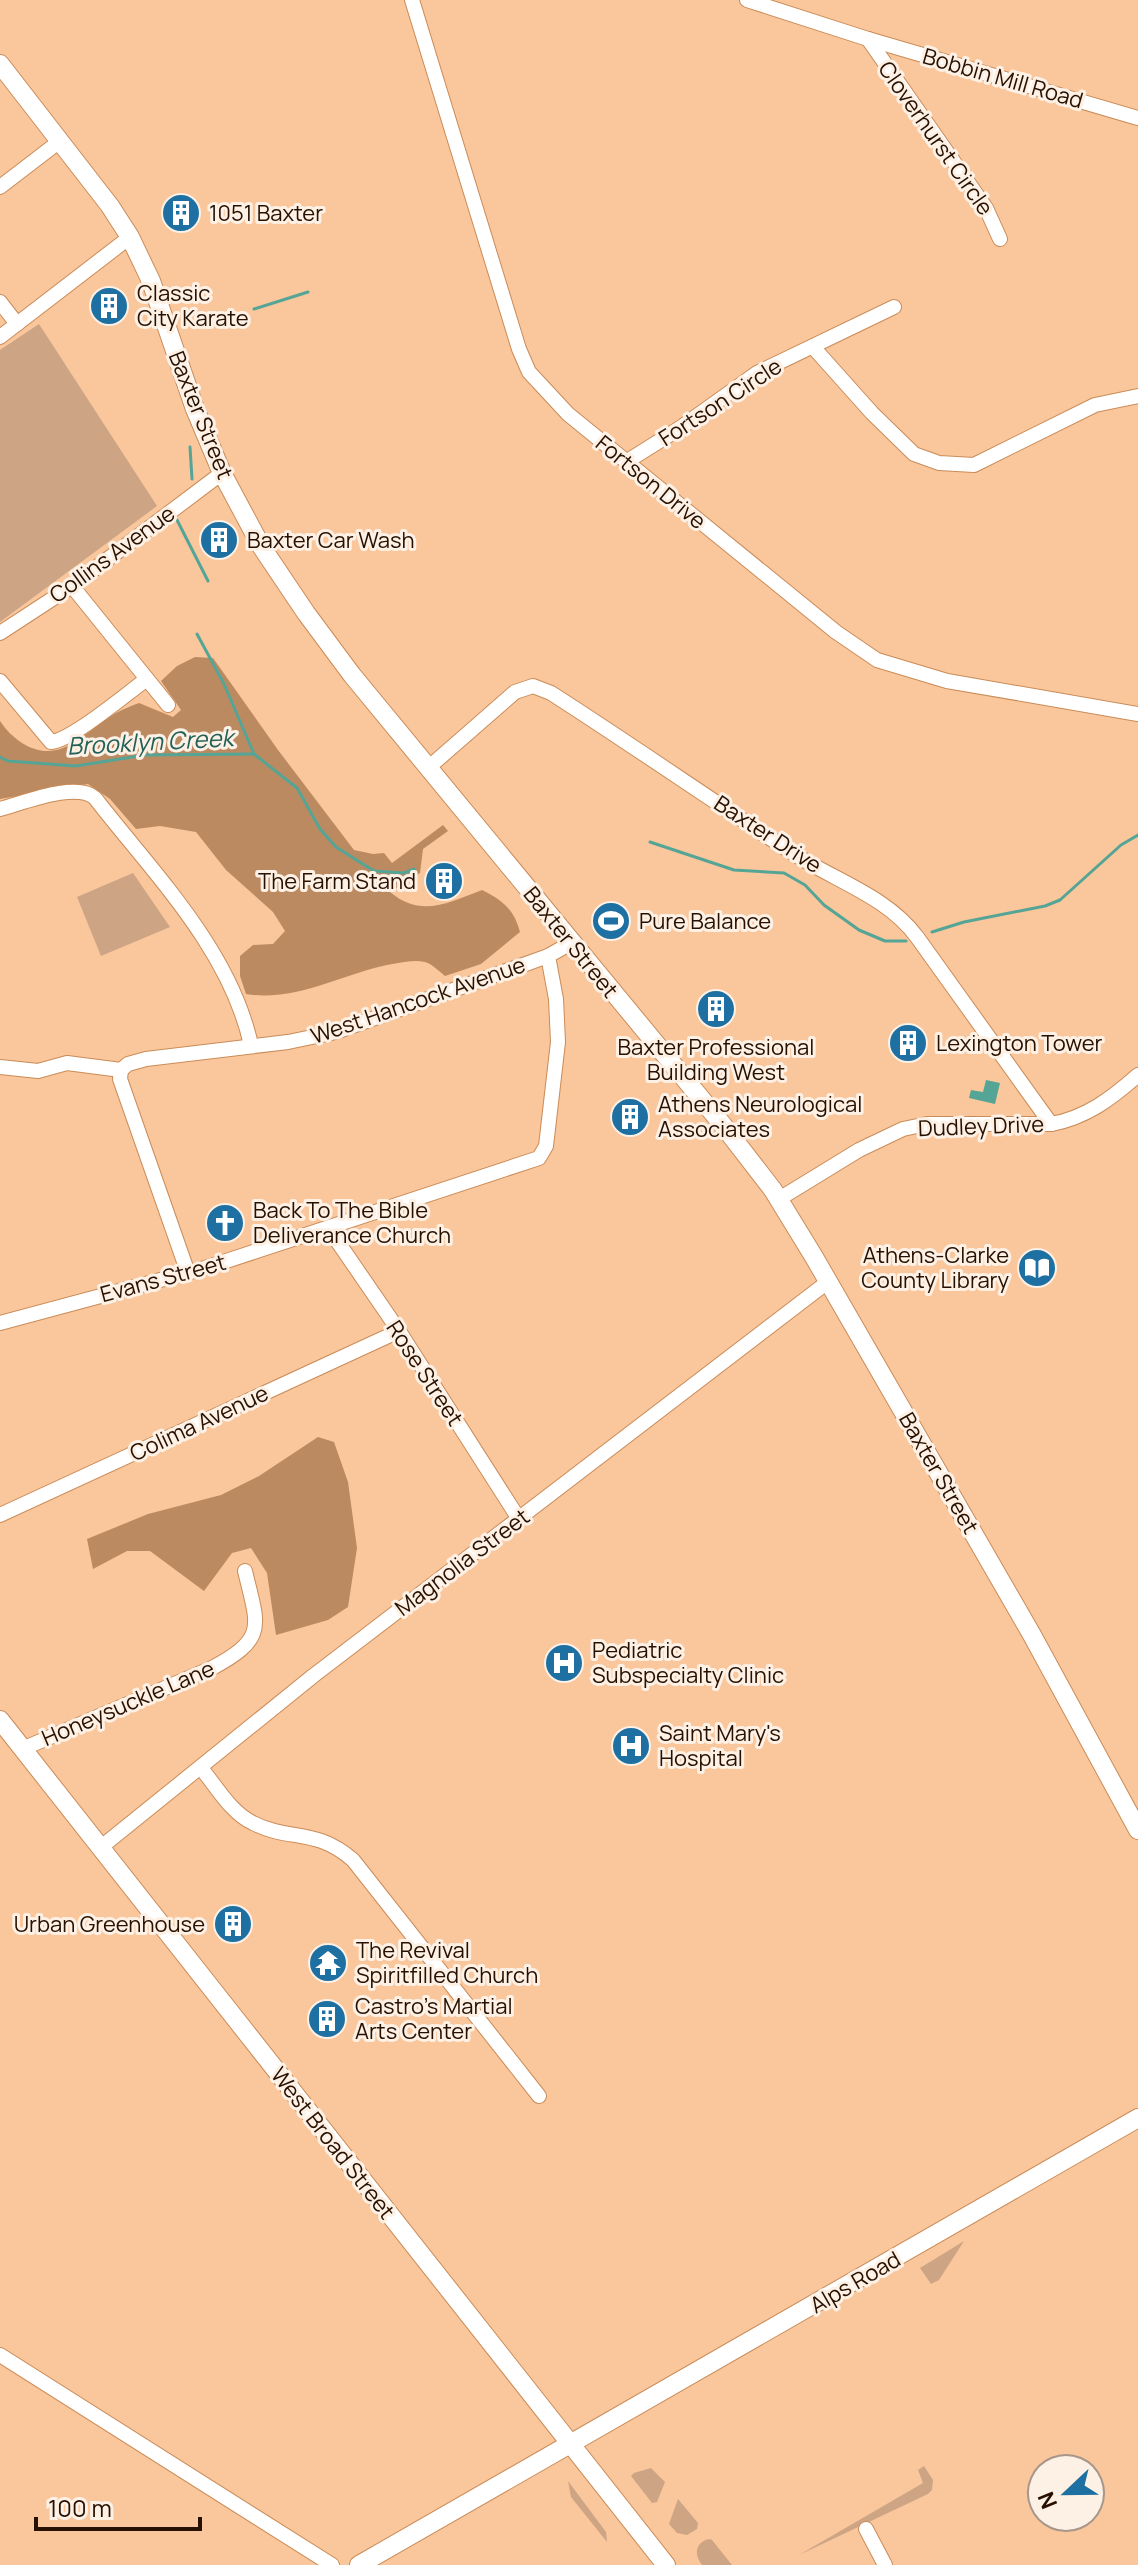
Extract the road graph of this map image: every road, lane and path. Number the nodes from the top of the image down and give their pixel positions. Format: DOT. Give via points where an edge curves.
graph roads {
  1 [pos="412,0"];
  2 [pos="747,0"];
  3 [pos="768,3"];
  4 [pos="868,39"];
  5 [pos="0,64"];
  6 [pos="1138,118"];
  7 [pos="60,141"];
  8 [pos="0,187"];
  9 [pos="130,237"];
  10 [pos="1000,239"];
  11 [pos="0,302"];
  12 [pos="894,307"];
  13 [pos="17,324"];
  14 [pos="0,337"];
  15 [pos="813,347"];
  16 [pos="1138,396"];
  17 [pos="626,462"];
  18 [pos="222,473"];
  19 [pos="72,586"];
  20 [pos="0,633"];
  21 [pos="147,679"];
  22 [pos="0,681"];
  23 [pos="168,705"];
  24 [pos="1138,714"];
  25 [pos="428,768"];
  26 [pos="0,809"];
  27 [pos="571,943"];
  28 [pos="548,956"];
  29 [pos="251,1045"];
  30 [pos="0,1067"];
  31 [pos="121,1070"];
  32 [pos="1138,1075"];
  33 [pos="1051,1124"];
  34 [pos="779,1199"];
  35 [pos="329,1229"];
  36 [pos="188,1273"];
  37 [pos="829,1281"];
  38 [pos="0,1323"];
  39 [pos="399,1331"];
  40 [pos="0,1515"];
  41 [pos="519,1519"];
  42 [pos="245,1571"];
  43 [pos="0,1720"];
  44 [pos="22,1749"];
  45 [pos="201,1768"];
  46 [pos="1138,1830"];
  47 [pos="100,1848"];
  48 [pos="539,2096"];
  49 [pos="1138,2118"];
  50 [pos="0,2355"];
  51 [pos="570,2443"];
  52 [pos="866,2529"];
  53 [pos="332,2565"];
  54 [pos="359,2565"];
  55 [pos="666,2565"];
  56 [pos="885,2565"];
  1 -- 17 [label="street, Fortson Drive" via="529,372 568,414"];
  2 -- 3 [label="street, Bobbin Mill Road"];
  3 -- 4 [label="street, Bobbin Mill Road"];
  4 -- 6 [label="street, Bobbin Mill Road"];
  4 -- 10 [label="street, Cloverhurst Circle" via="986,208"];
  5 -- 7 [label="main road, Baxter Street"];
  7 -- 8 [label="street"];
  7 -- 9 [label="main road, Baxter Street"];
  9 -- 13 [label="street"];
  9 -- 18 [label="main road, Baxter Street"];
  11 -- 13 [label="street"];
  12 -- 15 [label="street"];
  13 -- 14 [label="street"];
  15 -- 16 [label="street" via="914,454 939,463 974,465 1095,405"];
  15 -- 17 [label="street, Fortson Circle" via="757,373"];
  17 -- 24 [label="street, Fortson Drive" via="877,660 947,681"];
  18 -- 19 [label="street, Collins Avenue"];
  18 -- 25 [label="main road, Baxter Street" via="261,546 306,613"];
  19 -- 20 [label="street, Collins Avenue"];
  19 -- 21 [label="street"];
  21 -- 22 [label="street" via="78,730 51,742"];
  21 -- 23 [label="street"];
  25 -- 27 [label="main road, Baxter Street"];
  25 -- 33 [label="street, Baxter Drive" via="515,692 533,686 551,693 904,920"];
  26 -- 29 [label="street" via="72,791 95,798 207,944 241,1012"];
  27 -- 28 [label="street, West Hancock Avenue"];
  27 -- 34 [label="main road, Baxter Street"];
  28 -- 29 [label="street, West Hancock Avenue" via="336,1032"];
  28 -- 35 [label="street, Evans Street" via="558,1042 541,1156"];
  29 -- 31 [label="street, West Hancock Avenue" via="146,1059"];
  30 -- 31 [label="street" via="38,1071 67,1063"];
  31 -- 36 [label="street"];
  32 -- 33 [label="street, Dudley Drive" via="1083,1115"];
  33 -- 34 [label="street, Dudley Drive" via="927,1124 903,1129"];
  34 -- 37 [label="main road, Baxter Street"];
  35 -- 36 [label="street, Evans Street"];
  35 -- 39 [label="street, Rose Street"];
  36 -- 38 [label="street, Evans Street"];
  37 -- 41 [label="street, Magnolia Street"];
  37 -- 46 [label="main road, Baxter Street"];
  39 -- 40 [label="street, Colima Avenue"];
  39 -- 41 [label="street, Rose Street"];
  41 -- 45 [label="street, Magnolia Street"];
  42 -- 44 [label="street, Honeysuckle Lane" via="257,1622 250,1641 232,1657"];
  43 -- 44 [label="main road, West Broad Street"];
  44 -- 47 [label="main road, West Broad Street"];
  45 -- 47 [label="street, Magnolia Street"];
  45 -- 48 [label="street" via="251,1823 322,1839 353,1860"];
  47 -- 51 [label="main road, West Broad Street"];
  49 -- 51 [label="main road, Alps Road"];
  50 -- 53 [label="street"];
  51 -- 54 [label="main road, Alps Road"];
  51 -- 55 [label="main road, West Broad Street"];
  52 -- 56 [label="street"];
}
